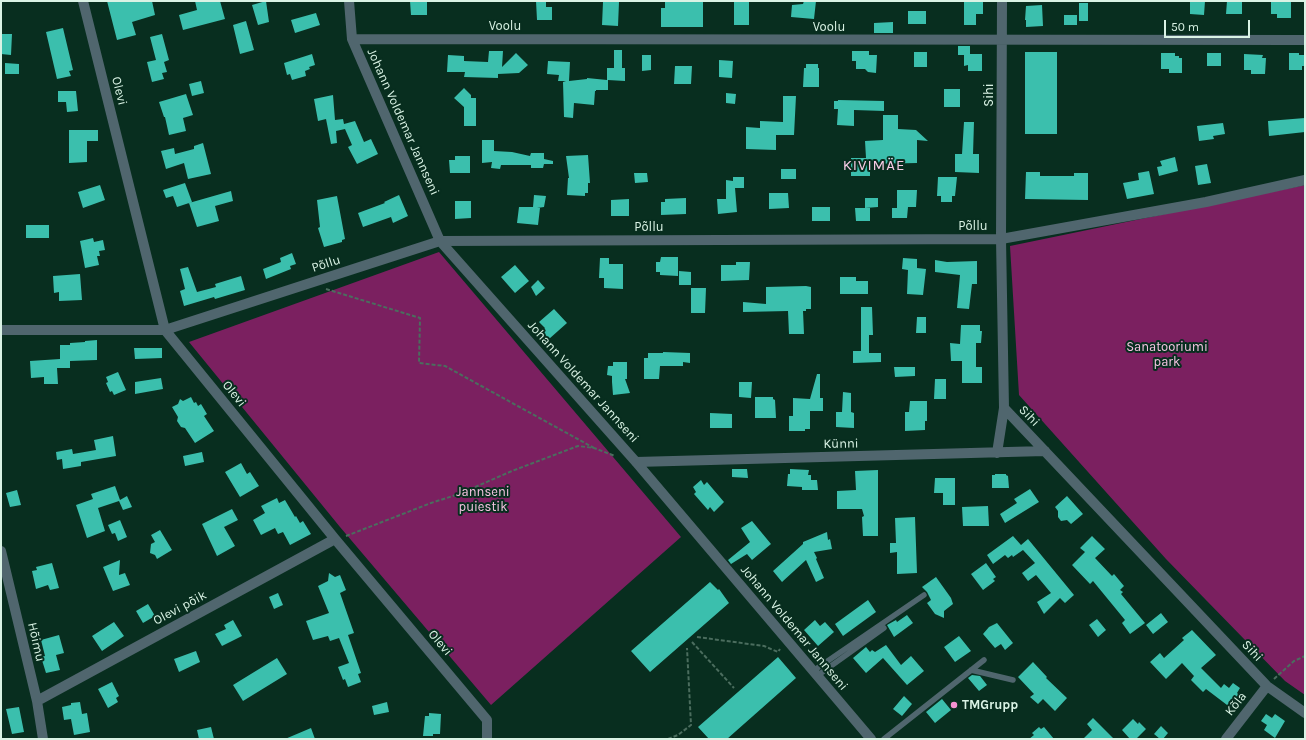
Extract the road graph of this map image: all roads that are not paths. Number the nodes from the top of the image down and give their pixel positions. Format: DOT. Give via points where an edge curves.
graph roads {
  1 [pos="83,1"];
  2 [pos="349,1"];
  3 [pos="1002,1"];
  4 [pos="352,39"];
  5 [pos="1305,40"];
  6 [pos="1002,41"];
  7 [pos="1305,180"];
  8 [pos="1001,239"];
  9 [pos="440,241"];
  10 [pos="1,330"];
  11 [pos="165,330"];
  12 [pos="1004,408"];
  13 [pos="1045,451"];
  14 [pos="997,453"];
  15 [pos="636,462"];
  16 [pos="336,539"];
  17 [pos="1,551"];
  18 [pos="924,595"];
  19 [pos="884,628"];
  20 [pos="984,660"];
  21 [pos="971,670"];
  22 [pos="815,673"];
  23 [pos="1013,680"];
  24 [pos="1267,686"];
  25 [pos="37,700"];
  26 [pos="1305,713"];
  27 [pos="43,739"];
  28 [pos="487,739"];
  29 [pos="871,739"];
  30 [pos="884,739"];
  31 [pos="1226,739"];
  1 -- 11 [label="street, Olevi"];
  2 -- 4 [label="street, Johann Voldemar Jannseni"];
  3 -- 6 [label="street, Sihi"];
  4 -- 6 [label="street, Voolu"];
  4 -- 9 [label="street, Johann Voldemar Jannseni"];
  5 -- 6 [label="street, Voolu"];
  6 -- 8 [label="street, Sihi"];
  7 -- 8 [label="street, Põllu" via="1206,202"];
  8 -- 9 [label="street, Põllu"];
  8 -- 12 [label="street, Sihi"];
  9 -- 11 [label="street, Põllu"];
  9 -- 15 [label="street, Johann Voldemar Jannseni"];
  10 -- 11 [label="street, Põllu"];
  11 -- 16 [label="street, Olevi"];
  12 -- 13 [label="street, Sihi"];
  12 -- 14 [label="street"];
  13 -- 14 [label="street, Künni"];
  13 -- 24 [label="street, Sihi"];
  14 -- 15 [label="street, Künni"];
  15 -- 22 [label="street, Johann Voldemar Jannseni"];
  16 -- 25 [label="street, Olevi põik"];
  16 -- 28 [label="street, Olevi" via="487,720"];
  17 -- 25 [label="street, Hõimu"];
  18 -- 22 [label="lane"];
  19 -- 22 [label="lane"];
  20 -- 21 [label="lane"];
  21 -- 23 [label="lane"];
  21 -- 30 [label="lane"];
  22 -- 29 [label="street, Johann Voldemar Jannseni"];
  24 -- 26 [label="street, Sihi"];
  24 -- 31 [label="street, Kõla"];
  25 -- 27 [label="street, Hõimu"];
}
